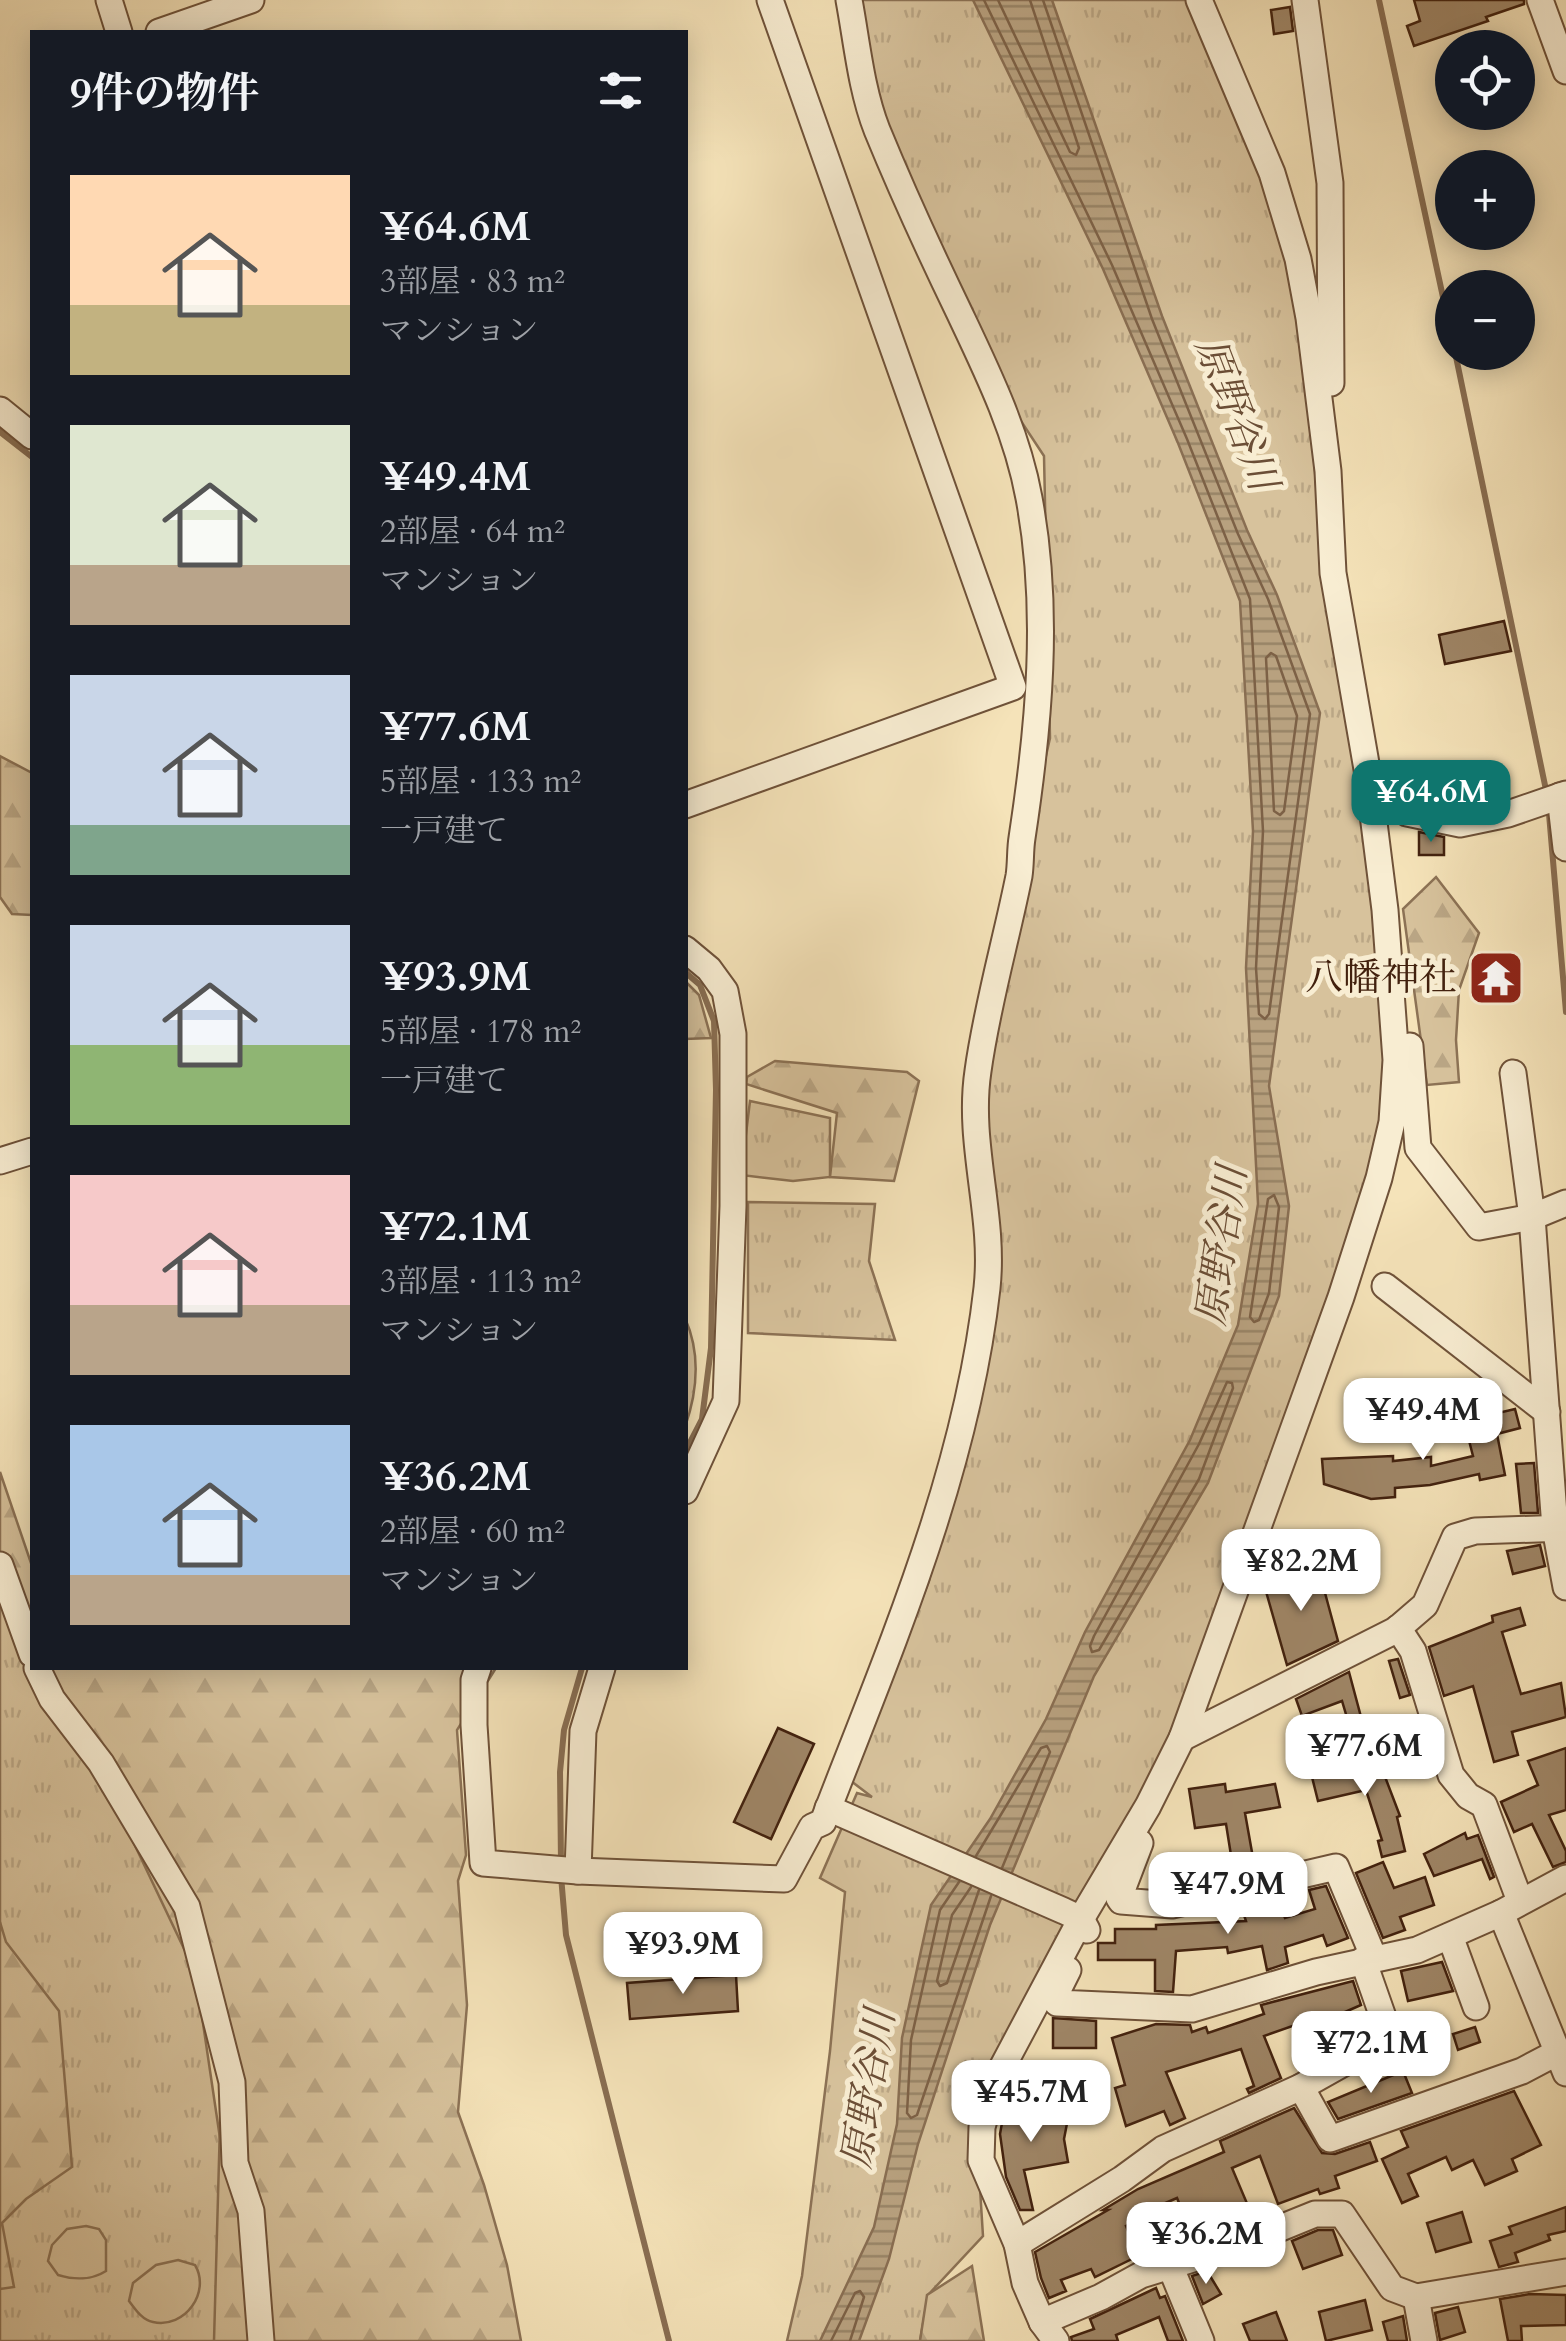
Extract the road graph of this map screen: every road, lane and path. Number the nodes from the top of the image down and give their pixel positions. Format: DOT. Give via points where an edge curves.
graph roads {
  1 [pos="108,0"];
  2 [pos="251,0"];
  3 [pos="770,0"];
  4 [pos="849,0"];
  5 [pos="1199,0"];
  6 [pos="1305,0"];
  7 [pos="1540,0"];
  8 [pos="118,30"];
  9 [pos="165,30"];
  10 [pos="1566,71"];
  11 [pos="0,410"];
  12 [pos="30,434"];
  13 [pos="1329,499"];
  14 [pos="1563,795"];
  15 [pos="688,804"];
  16 [pos="1407,813"];
  17 [pos="1566,848"];
  18 [pos="688,952"];
  19 [pos="1392,1012"];
  20 [pos="1513,1073"];
  21 [pos="30,1151"];
  22 [pos="0,1161"];
  23 [pos="1566,1203"];
  24 [pos="1532,1217"];
  25 [pos="1385,1286"];
  26 [pos="1547,1412"];
  27 [pos="688,1484"];
  28 [pos="1561,1528"];
  29 [pos="0,1566"];
  30 [pos="1566,1586"];
  31 [pos="1398,1628"];
  32 [pos="30,1648"];
  33 [pos="39,1670"];
  34 [pos="477,1670"];
  35 [pos="601,1670"];
  36 [pos="1182,1738"];
  37 [pos="1148,1806"];
  38 [pos="828,1808"];
  39 [pos="578,1871"];
  40 [pos="1566,1878"];
  41 [pos="1511,1907"];
  42 [pos="1073,1915"];
  43 [pos="1450,1936"];
  44 [pos="1369,1959"];
  45 [pos="1476,2007"];
  46 [pos="1562,2062"];
  47 [pos="1301,2087"];
  48 [pos="1018,2244"];
  49 [pos="1171,2268"];
  50 [pos="1566,2272"];
  51 [pos="1416,2297"];
  52 [pos="1049,2332"];
  53 [pos="261,2341"];
  54 [pos="1201,2341"];
  55 [pos="1424,2341"];
  1 -- 8 [label="street"];
  2 -- 9 [label="street"];
  3 -- 15 [label="street" via="1013,687"];
  4 -- 38 [label="street" via="875,123 988,371 1028,491 1038,564 1040,675 1020,871 977,1078 977,1162 990,1240 972,1384 922,1564"];
  5 -- 13 [label="street" via="1272,173 1298,259"];
  6 -- 13 [label="street" via="1330,184"];
  7 -- 10 [label="street"];
  11 -- 12 [label="street"];
  13 -- 19 [label="street" via="1333,573 1368,775"];
  14 -- 16 [label="street" via="1460,824"];
  14 -- 17 [label="street"];
  18 -- 27 [label="street" via="725,991 733,1034 726,1401"];
  19 -- 24 [label="street" via="1410,1038 1418,1148 1480,1227"];
  19 -- 36 [label="street" via="1392,1122 1379,1178"];
  20 -- 24 [label="street"];
  21 -- 22 [label="street"];
  23 -- 24 [label="street"];
  24 -- 26 [label="street"];
  25 -- 26 [label="street"];
  26 -- 28 [label="street"];
  28 -- 30 [label="street"];
  28 -- 31 [label="street" via="1455,1537 1426,1605"];
  29 -- 32 [label="street"];
  31 -- 36 [label="street"];
  31 -- 41 [label="street" via="1413,1651 1451,1775 1484,1805"];
  33 -- 53 [label="street" via="187,1907 232,2082 235,2163 251,2211"];
  34 -- 39 [label="street" via="482,1863"];
  35 -- 39 [label="street" via="582,1730"];
  36 -- 37 [label="street"];
  37 -- 42 [label="street"];
  37 -- 44 [label="street" via="1151,1816 1121,1901 1172,1905 1336,1867"];
  38 -- 39 [label="street" via="784,1878"];
  38 -- 42 [label="street"];
  40 -- 41 [label="street"];
  41 -- 43 [label="street"];
  41 -- 46 [label="street"];
  42 -- 44 [label="street" via="1088,1928 1057,1992 1058,2003 1192,2009"];
  42 -- 48 [label="street" via="995,2081 982,2127 981,2160"];
  43 -- 44 [label="street"];
  43 -- 45 [label="street"];
  44 -- 47 [label="street" via="1390,2037"];
  46 -- 47 [label="street" via="1522,2070 1330,2139"];
  47 -- 48 [label="street" via="1164,2149"];
  48 -- 52 [label="street" via="1025,2283"];
  49 -- 51 [label="street" via="1314,2214 1342,2214 1392,2288"];
  49 -- 52 [label="street" via="1141,2275"];
  49 -- 54 [label="street"];
  50 -- 51 [label="street"];
  51 -- 55 [label="street"];
}
